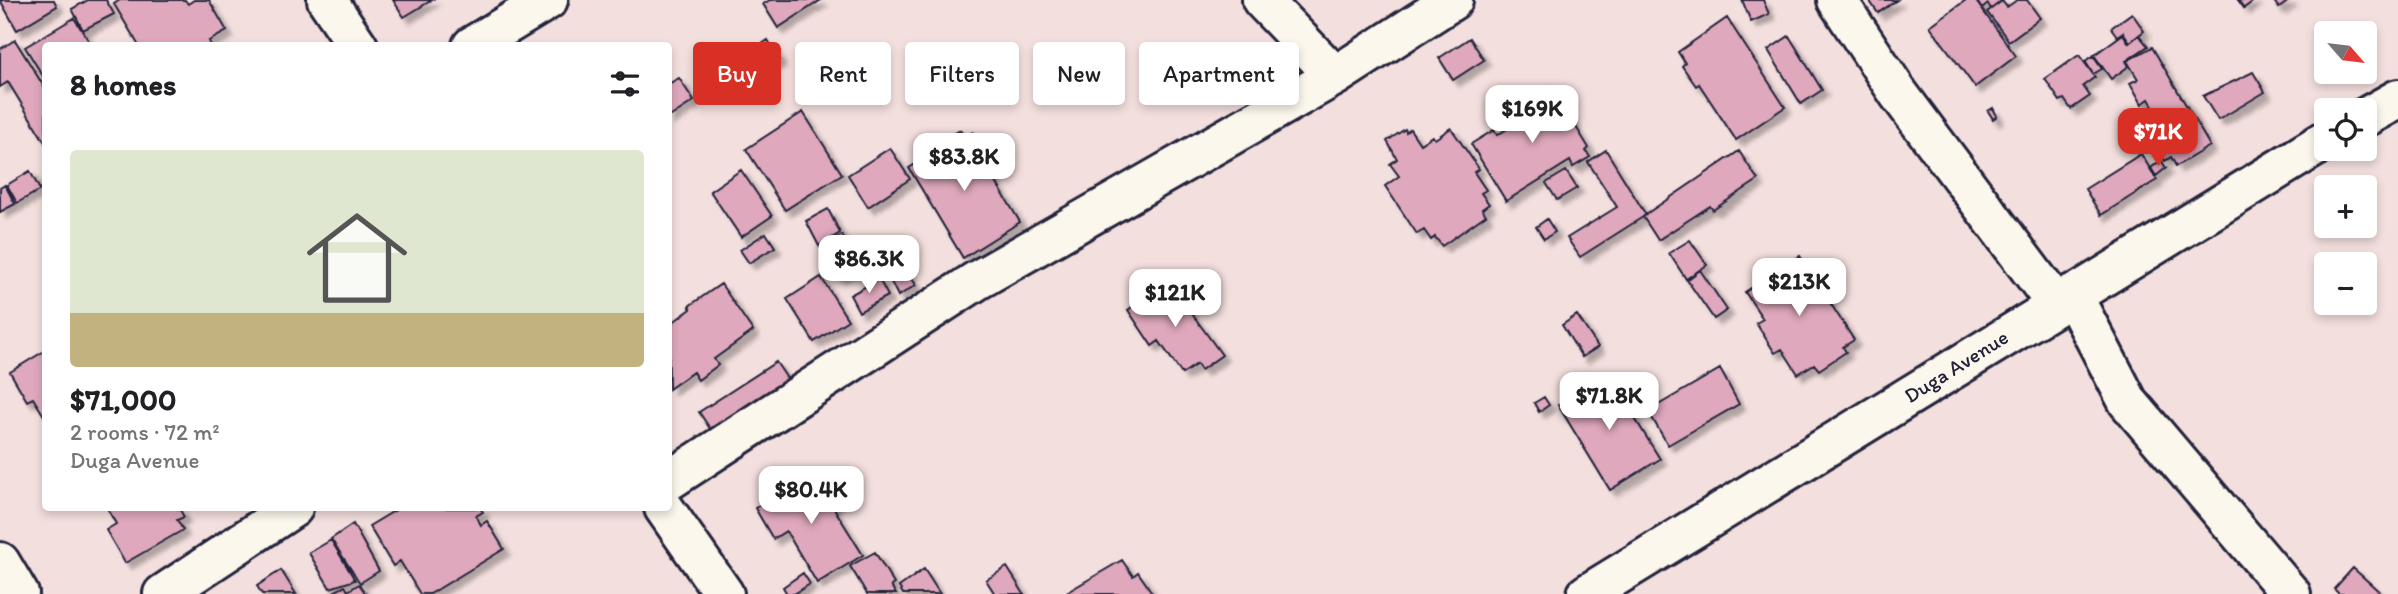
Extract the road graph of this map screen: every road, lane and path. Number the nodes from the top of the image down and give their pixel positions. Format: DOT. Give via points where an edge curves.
graph roads {
  1 [pos="327,0"];
  2 [pos="548,0"];
  3 [pos="1262,0"];
  4 [pos="1453,0"];
  5 [pos="1837,0"];
  6 [pos="355,42"];
  7 [pos="478,42"];
  8 [pos="1335,76"];
  9 [pos="2398,99"];
  10 [pos="2377,111"];
  11 [pos="2314,147"];
  12 [pos="2064,299"];
  13 [pos="672,478"];
  14 [pos="288,511"];
  15 [pos="666,511"];
  16 [pos="0,562"];
  17 [pos="19,594"];
  18 [pos="163,594"];
  19 [pos="724,594"];
  20 [pos="1587,594"];
  21 [pos="2291,594"];
  1 -- 6 [label="street"];
  2 -- 7 [label="street"];
  3 -- 8 [label="street"];
  4 -- 8 [label="street"];
  5 -- 12 [label="street" via="1898,93"];
  8 -- 13 [label="street" via="976,281"];
  9 -- 10 [label="street"];
  11 -- 12 [label="street, Duga Avenue"];
  12 -- 20 [label="street, Duga Avenue"];
  12 -- 21 [label="street" via="2128,402"];
  14 -- 18 [label="street"];
  15 -- 19 [label="street"];
  16 -- 17 [label="street"];
}
